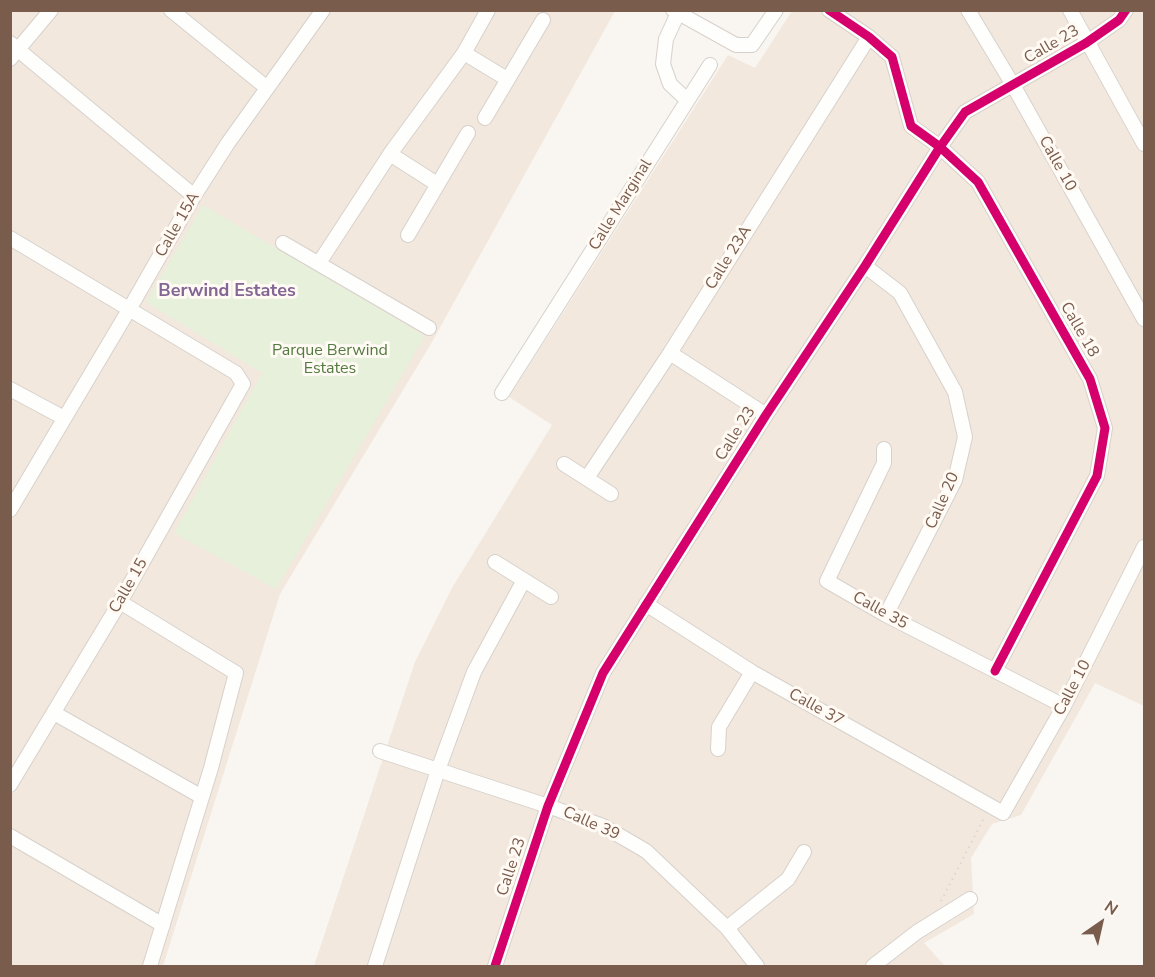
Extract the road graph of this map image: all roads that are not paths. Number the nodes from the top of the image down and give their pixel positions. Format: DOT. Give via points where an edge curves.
graph roads {
  1 [pos="51,10"];
  2 [pos="171,10"];
  3 [pos="323,10"];
  4 [pos="488,10"];
  5 [pos="776,10"];
  6 [pos="829,10"];
  7 [pos="968,10"];
  8 [pos="1070,10"];
  9 [pos="1126,10"];
  10 [pos="676,12"];
  11 [pos="543,20"];
  12 [pos="869,37"];
  13 [pos="1086,43"];
  14 [pos="13,51"];
  15 [pos="464,53"];
  16 [pos="710,65"];
  17 [pos="507,78"];
  18 [pos="1013,85"];
  19 [pos="267,88"];
  20 [pos="687,100"];
  21 [pos="485,118"];
  22 [pos="468,133"];
  23 [pos="1144,144"];
  24 [pos="940,147"];
  25 [pos="390,154"];
  26 [pos="437,184"];
  27 [pos="194,196"];
  28 [pos="408,235"];
  29 [pos="10,238"];
  30 [pos="283,243"];
  31 [pos="319,263"];
  32 [pos="865,266"];
  33 [pos="130,308"];
  34 [pos="1144,319"];
  35 [pos="429,328"];
  36 [pos="670,353"];
  37 [pos="10,389"];
  38 [pos="502,393"];
  39 [pos="766,415"];
  40 [pos="64,418"];
  41 [pos="885,449"];
  42 [pos="564,464"];
  43 [pos="587,478"];
  44 [pos="611,494"];
  45 [pos="10,510"];
  46 [pos="1144,547"];
  47 [pos="495,562"];
  48 [pos="524,580"];
  49 [pos="551,597"];
  50 [pos="120,602"];
  51 [pos="646,604"];
  52 [pos="886,615"];
  53 [pos="995,671"];
  54 [pos="752,672"];
  55 [pos="1064,706"];
  56 [pos="54,713"];
  57 [pos="718,749"];
  58 [pos="380,751"];
  59 [pos="438,770"];
  60 [pos="10,785"];
  61 [pos="202,797"];
  62 [pos="990,805"];
  63 [pos="548,806"];
  64 [pos="10,836"];
  65 [pos="804,852"];
  66 [pos="970,899"];
  67 [pos="163,925"];
  68 [pos="727,928"];
  69 [pos="150,966"];
  70 [pos="375,966"];
  71 [pos="495,966"];
  72 [pos="758,966"];
  73 [pos="873,966"];
  1 -- 14 [label="street"];
  2 -- 19 [label="street"];
  3 -- 19 [label="street, Calle 15A"];
  4 -- 15 [label="street"];
  5 -- 10 [label="street" via="752,45 736,45"];
  6 -- 12 [label="street, Calle 18"];
  7 -- 18 [label="street, Calle 10"];
  8 -- 13 [label="street"];
  9 -- 13 [label="street, Calle 23" via="1119,20"];
  10 -- 20 [label="street" via="666,39 663,64 670,84"];
  11 -- 17 [label="street"];
  12 -- 24 [label="street, Calle 18" via="892,57 911,126"];
  12 -- 36 [label="street, Calle 23A"];
  13 -- 18 [label="street, Calle 23"];
  13 -- 23 [label="street"];
  14 -- 27 [label="street"];
  15 -- 17 [label="street"];
  15 -- 25 [label="street"];
  16 -- 20 [label="street, Calle Marginal"];
  17 -- 21 [label="street"];
  18 -- 24 [label="street, Calle 23" via="965,112"];
  18 -- 34 [label="street, Calle 10"];
  19 -- 27 [label="street, Calle 15A"];
  20 -- 38 [label="street, Calle Marginal"];
  22 -- 26 [label="street"];
  24 -- 32 [label="street, Calle 23"];
  24 -- 53 [label="street, Calle 18" via="978,182 1090,379 1105,428 1096,476"];
  25 -- 26 [label="street"];
  25 -- 31 [label="street"];
  26 -- 28 [label="street"];
  27 -- 33 [label="street, Calle 15A"];
  29 -- 33 [label="street"];
  30 -- 31 [label="street"];
  31 -- 35 [label="street"];
  32 -- 39 [label="street, Calle 23"];
  32 -- 52 [label="street, Calle 20" via="900,293 955,392 965,437 955,480"];
  33 -- 40 [label="street, Calle 15A"];
  33 -- 50 [label="street, Calle 15" via="236,373 243,384"];
  36 -- 39 [label="street"];
  36 -- 43 [label="street, Calle 23A"];
  37 -- 40 [label="street"];
  39 -- 51 [label="street, Calle 23"];
  40 -- 45 [label="street, Calle 15A"];
  41 -- 52 [label="street, Calle 35" via="884,463 827,581"];
  42 -- 43 [label="street"];
  43 -- 44 [label="street"];
  46 -- 55 [label="street, Calle 10"];
  47 -- 48 [label="street"];
  48 -- 49 [label="street"];
  48 -- 59 [label="street" via="474,672"];
  50 -- 56 [label="street, Calle 15"];
  50 -- 61 [label="street" via="236,674"];
  51 -- 54 [label="street, Calle 37"];
  51 -- 63 [label="street, Calle 23" via="603,673"];
  52 -- 53 [label="street, Calle 35"];
  53 -- 55 [label="street, Calle 35"];
  54 -- 57 [label="street" via="719,727"];
  54 -- 62 [label="street, Calle 37"];
  55 -- 62 [label="street, Calle 10" via="1004,813"];
  56 -- 60 [label="street, Calle 15"];
  56 -- 61 [label="street"];
  58 -- 59 [label="street, Calle 39"];
  59 -- 63 [label="street, Calle 39"];
  59 -- 70 [label="street"];
  61 -- 67 [label="street"];
  63 -- 68 [label="street, Calle 39" via="603,826 646,851"];
  63 -- 71 [label="street, Calle 23"];
  64 -- 67 [label="street"];
  65 -- 68 [label="street" via="788,879"];
  66 -- 73 [label="street"];
  67 -- 69 [label="street"];
  68 -- 72 [label="street, Calle 39"];
}
